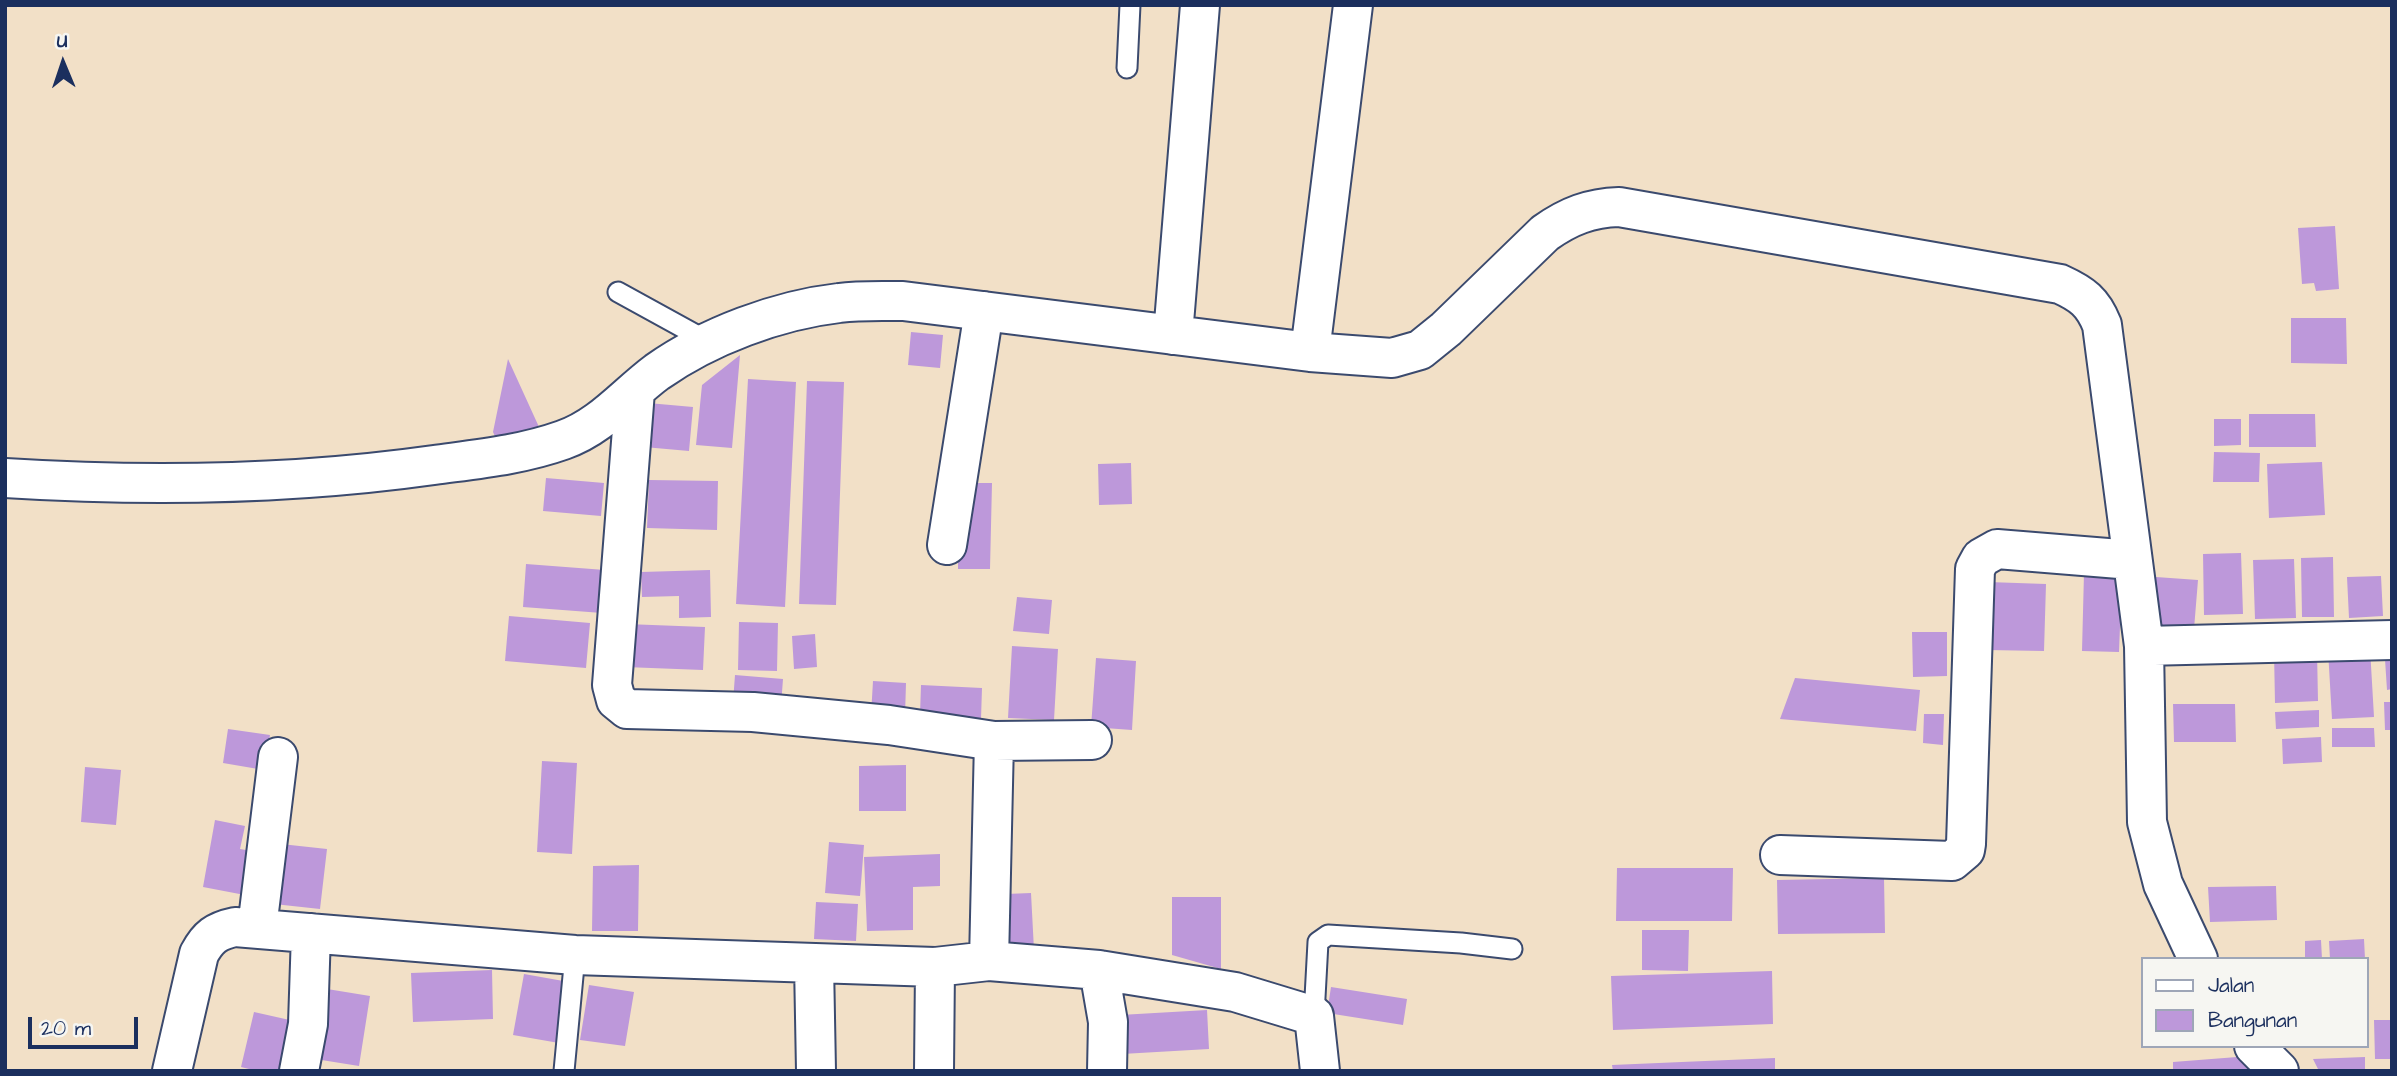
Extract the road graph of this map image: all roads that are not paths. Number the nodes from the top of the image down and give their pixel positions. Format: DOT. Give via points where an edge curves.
graph roads {
  1 [pos="1130,5"];
  2 [pos="1200,5"];
  3 [pos="1353,5"];
  4 [pos="1127,68"];
  5 [pos="618,292"];
  6 [pos="984,311"];
  7 [pos="1173,335"];
  8 [pos="710,343"];
  9 [pos="1310,352"];
  10 [pos="635,391"];
  11 [pos="5,478"];
  12 [pos="947,545"];
  13 [pos="2132,560"];
  14 [pos="2392,640"];
  15 [pos="2144,646"];
  16 [pos="1093,740"];
  17 [pos="994,741"];
  18 [pos="278,757"];
  19 [pos="1780,855"];
  20 [pos="257,928"];
  21 [pos="311,933"];
  22 [pos="1511,949"];
  23 [pos="575,955"];
  24 [pos="2197,957"];
  25 [pos="989,961"];
  26 [pos="814,963"];
  27 [pos="935,967"];
  28 [pos="1099,970"];
  29 [pos="1314,1016"];
  30 [pos="2256,1048"];
  31 [pos="172,1071"];
  32 [pos="299,1071"];
  33 [pos="564,1071"];
  34 [pos="816,1071"];
  35 [pos="934,1071"];
  36 [pos="1107,1071"];
  37 [pos="1320,1071"];
  38 [pos="2279,1071"];
  1 -- 4 [label="lane"];
  2 -- 7 [label="street"];
  3 -- 9 [label="street"];
  5 -- 8 [label="lane"];
  6 -- 7 [label="street"];
  6 -- 8 [label="street" via="903,301 839,303 769,319"];
  6 -- 12 [label="street"];
  7 -- 9 [label="street"];
  8 -- 10 [label="street" via="658,372"];
  9 -- 13 [label="street" via="1392,358 1420,350 1545,233 1596,208 1619,207 2060,284 2082,293 2095,307 2102,325"];
  10 -- 11 [label="street" via="610,413 567,439 525,453 384,472 167,485"];
  10 -- 17 [label="street" via="612,685 616,700 637,711 753,712"];
  13 -- 15 [label="street"];
  13 -- 19 [label="street" via="1997,549 1981,558 1975,569 1966,844 1960,856 1952,861"];
  14 -- 15 [label="street"];
  15 -- 24 [label="street" via="2147,822 2164,884"];
  16 -- 17 [label="street"];
  17 -- 25 [label="street"];
  18 -- 20 [label="street"];
  20 -- 21 [label="street"];
  20 -- 31 [label="street" via="218,930 206,941"];
  21 -- 23 [label="street"];
  21 -- 32 [label="street" via="309,1024"];
  22 -- 29 [label="lane" via="1328,934 1318,942"];
  23 -- 26 [label="street"];
  23 -- 33 [label="lane"];
  25 -- 27 [label="street"];
  25 -- 28 [label="street"];
  26 -- 27 [label="street"];
  26 -- 34 [label="street"];
  27 -- 35 [label="street"];
  28 -- 29 [label="street" via="1235,992"];
  28 -- 36 [label="street" via="1108,1022"];
  29 -- 37 [label="street"];
  30 -- 38 [label="street"];
}
